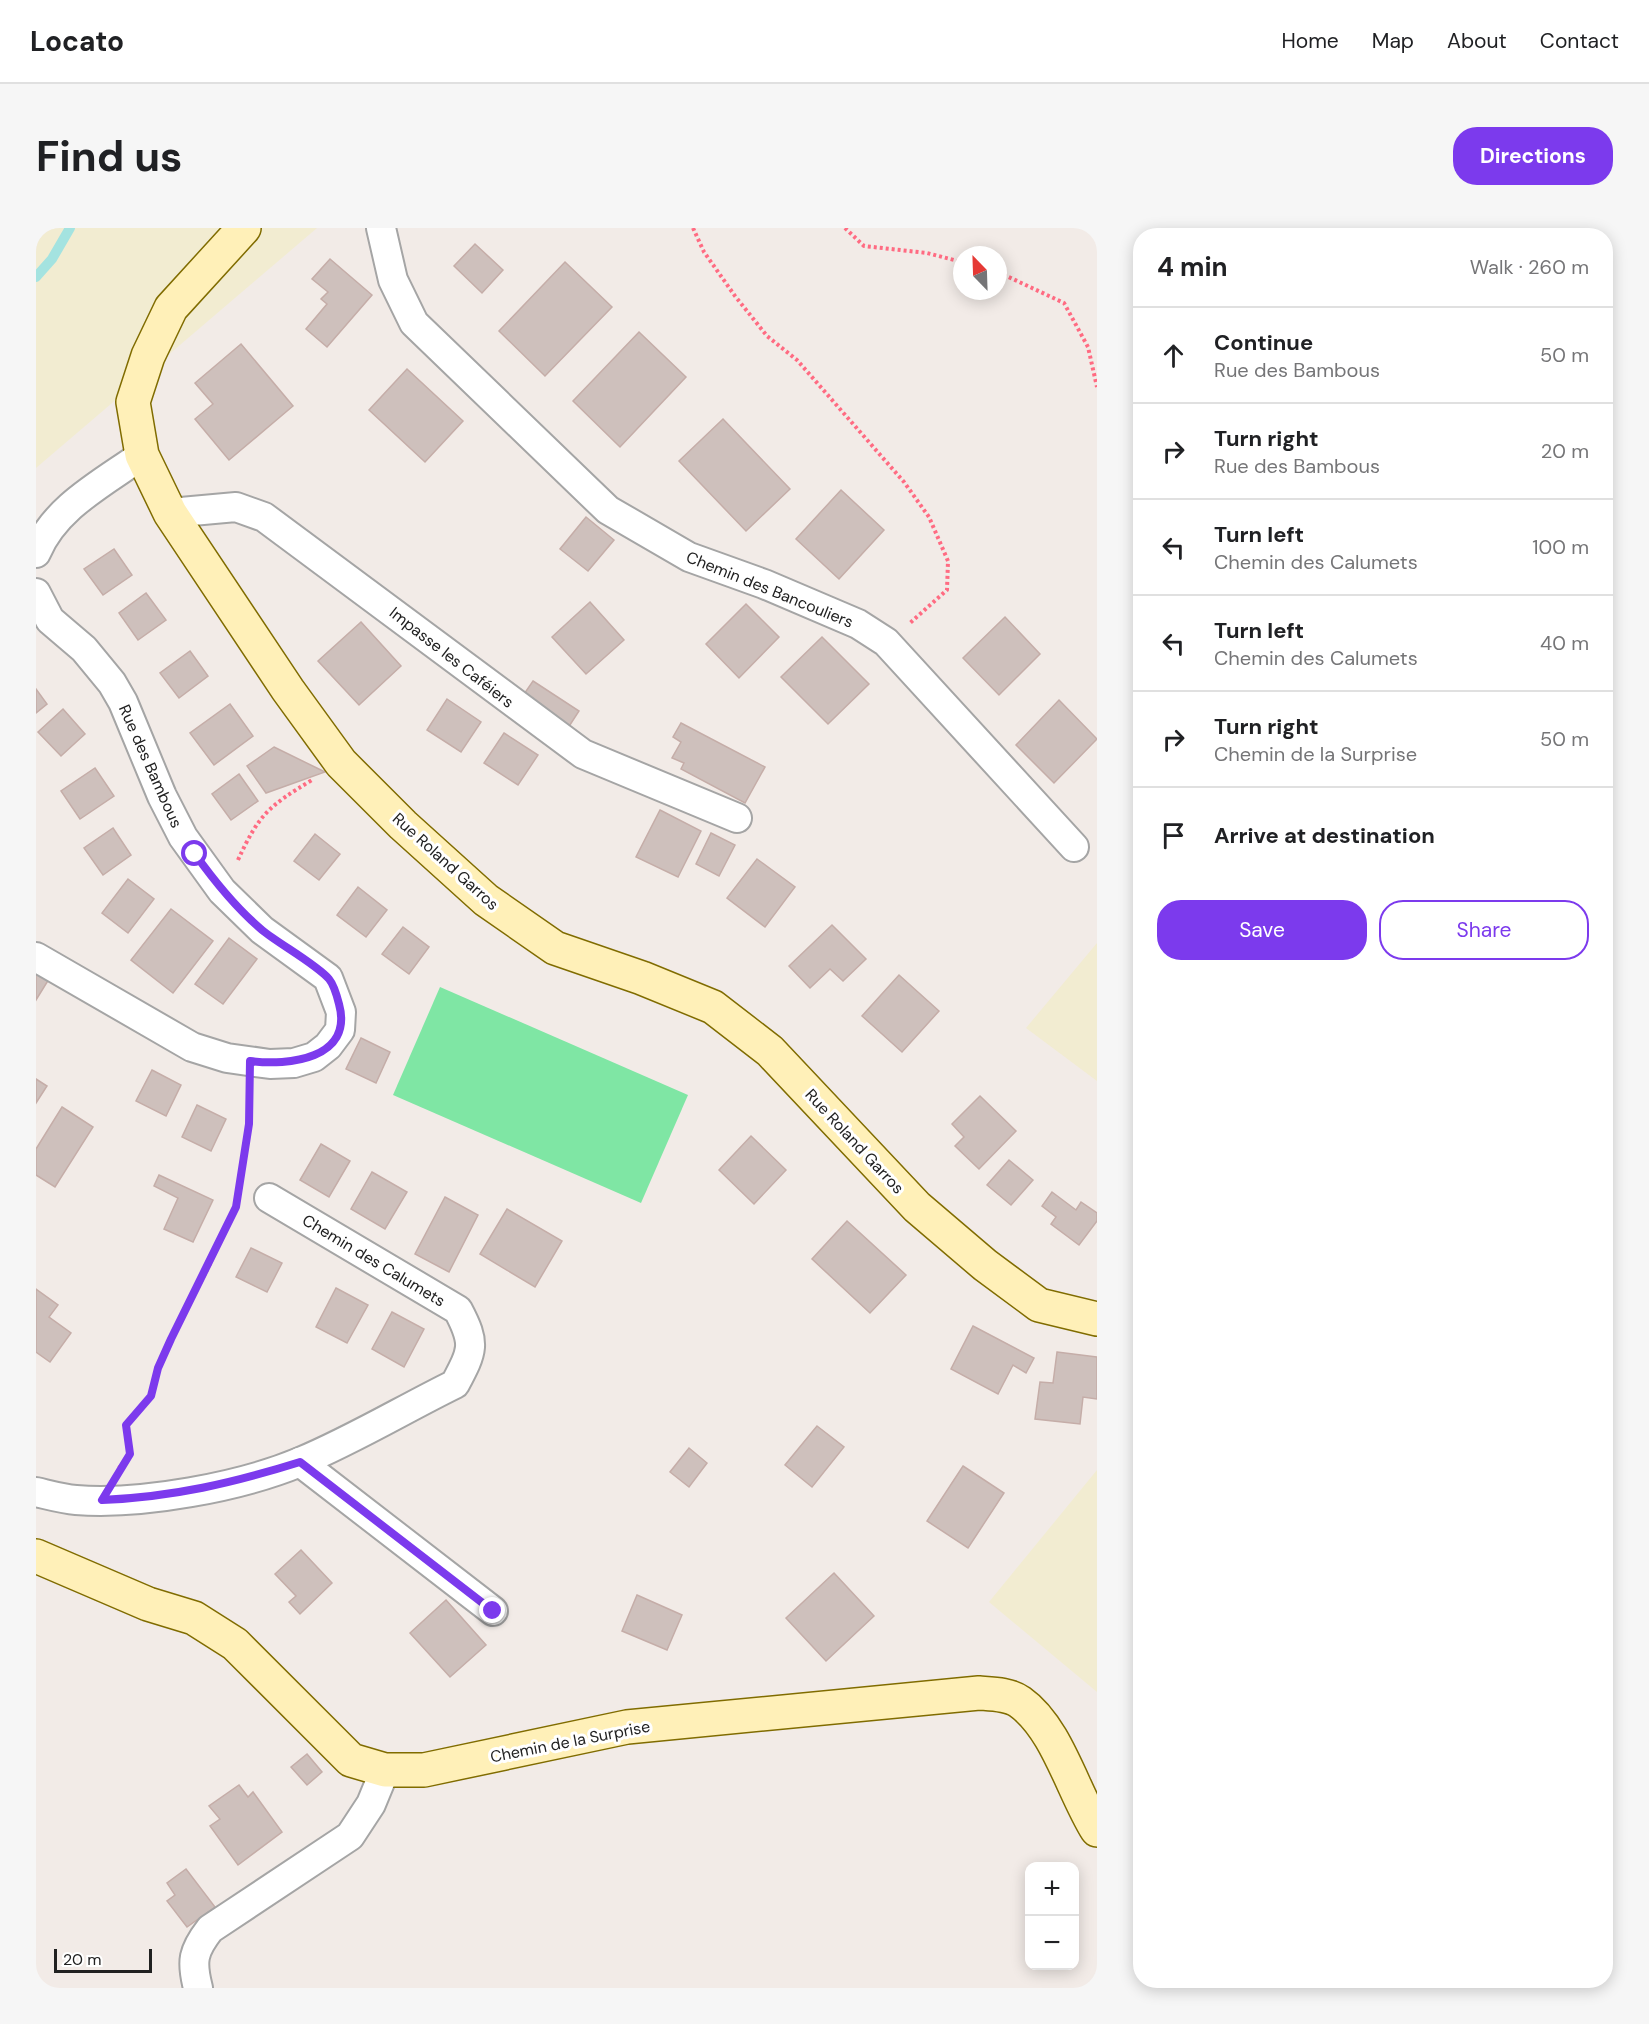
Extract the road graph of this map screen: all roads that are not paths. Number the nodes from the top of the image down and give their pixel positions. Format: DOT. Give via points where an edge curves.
graph roads {
  1 [pos="244,228"];
  2 [pos="381,228"];
  3 [pos="142,455"];
  4 [pos="170,513"];
  5 [pos="36,553"];
  6 [pos="36,593"];
  7 [pos="737,818"];
  8 [pos="1074,848"];
  9 [pos="36,957"];
  10 [pos="269,1198"];
  11 [pos="1097,1319"];
  12 [pos="300,1462"];
  13 [pos="36,1492"];
  14 [pos="36,1556"];
  15 [pos="493,1611"];
  16 [pos="385,1770"];
  17 [pos="1097,1830"];
  18 [pos="198,1988"];
  1 -- 3 [label="main road, Rue Roland Garros" via="171,308 148,356 133,402"];
  2 -- 8 [label="street, Chemin des Bancouliers" via="393,280 414,323 608,510 689,557 858,624 886,642"];
  3 -- 4 [label="main road, Rue Roland Garros"];
  3 -- 5 [label="street" via="63,512"];
  4 -- 7 [label="street, Impasse les Caféiers" via="236,507 264,517 583,754"];
  4 -- 11 [label="main road, Rue Roland Garros" via="341,763 486,900 555,948 713,1007 770,1051 917,1207 985,1265 1039,1305"];
  6 -- 9 [label="street, Rue des Bambous" via="51,621 84,649 112,683 183,837 222,891 262,930 328,978 341,1012 340,1030 314,1057 294,1063 227,1058 192,1047"];
  10 -- 12 [label="street, Chemin des Calumets" via="458,1310 471,1334 469,1358 455,1384"];
  12 -- 13 [label="street, Chemin des Calumets" via="200,1490 141,1498 76,1500"];
  12 -- 15 [label="street"];
  14 -- 16 [label="main road, Chemin de la Surprise" via="148,1604 194,1618 235,1644 351,1760"];
  16 -- 17 [label="main road, Chemin de la Surprise" via="424,1770 627,1727 979,1693 1019,1701 1038,1720"];
  16 -- 18 [label="street" via="350,1836 210,1929 197,1946 192,1967"];
}
